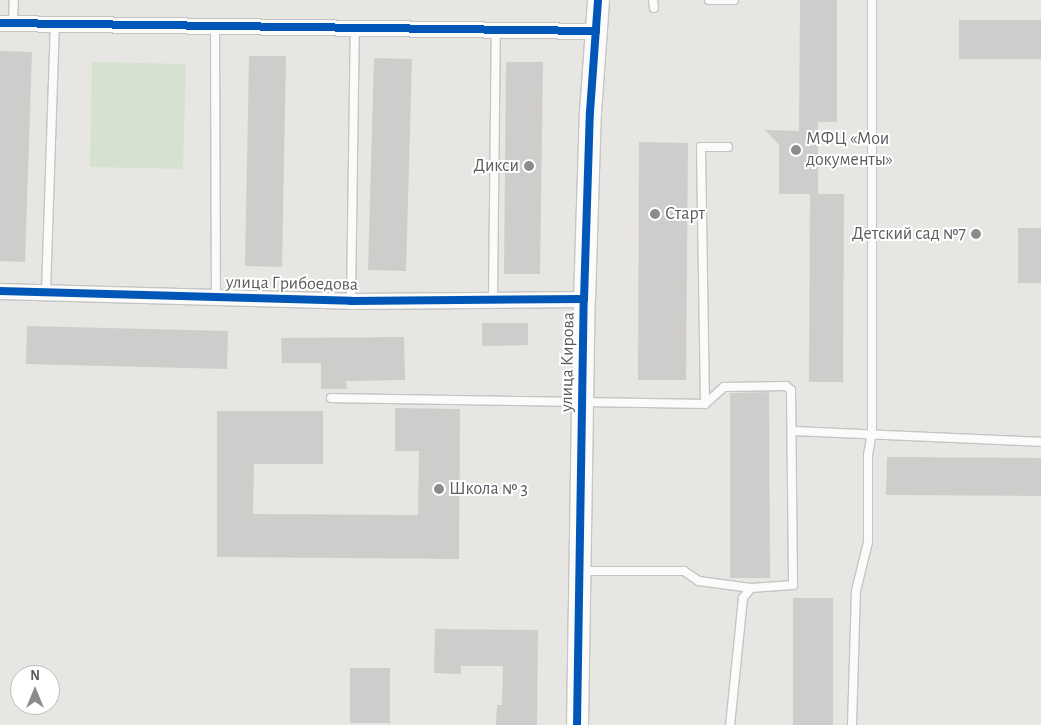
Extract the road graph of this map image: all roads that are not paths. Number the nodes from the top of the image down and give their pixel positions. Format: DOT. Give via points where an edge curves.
graph roads {
  1 [pos="14,0"];
  2 [pos="598,0"];
  3 [pos="709,0"];
  4 [pos="734,0"];
  5 [pos="872,0"];
  6 [pos="7,23"];
  7 [pos="55,24"];
  8 [pos="215,26"];
  9 [pos="355,28"];
  10 [pos="496,29"];
  11 [pos="596,31"];
  12 [pos="728,148"];
  13 [pos="0,291"];
  14 [pos="46,292"];
  15 [pos="216,297"];
  16 [pos="493,299"];
  17 [pos="584,299"];
  18 [pos="351,301"];
  19 [pos="330,398"];
  20 [pos="582,401"];
  21 [pos="705,404"];
  22 [pos="792,431"];
  23 [pos="872,433"];
  24 [pos="1041,442"];
  25 [pos="580,571"];
  26 [pos="751,588"];
  27 [pos="577,725"];
  28 [pos="730,725"];
  29 [pos="852,725"];
  1 -- 6 [label="lane"];
  2 -- 11 [label="street, улица Кирова"];
  3 -- 4 [label="lane"];
  5 -- 23 [label="lane"];
  6 -- 7 [label="street"];
  7 -- 8 [label="street"];
  7 -- 14 [label="lane"];
  8 -- 9 [label="street"];
  8 -- 15 [label="lane"];
  9 -- 10 [label="street"];
  9 -- 18 [label="lane"];
  10 -- 11 [label="street"];
  10 -- 16 [label="lane"];
  11 -- 17 [label="street, улица Кирова"];
  12 -- 21 [label="lane" via="701,147"];
  13 -- 14 [label="street, улица Грибоедова"];
  14 -- 15 [label="street, улица Грибоедова"];
  15 -- 18 [label="street, улица Грибоедова"];
  16 -- 17 [label="street, улица Грибоедова"];
  16 -- 18 [label="street, улица Грибоедова"];
  17 -- 20 [label="street, улица Кирова"];
  19 -- 20 [label="lane"];
  20 -- 21 [label="lane"];
  20 -- 25 [label="street, улица Кирова"];
  21 -- 22 [label="lane" via="724,388 786,386 791,390"];
  22 -- 23 [label="lane"];
  22 -- 26 [label="lane" via="793,585"];
  23 -- 24 [label="lane"];
  23 -- 29 [label="lane" via="868,455 868,542 856,590"];
  25 -- 26 [label="lane" via="684,570 698,580"];
  25 -- 27 [label="street, улица Кирова"];
  26 -- 28 [label="lane" via="743,598"];
}
